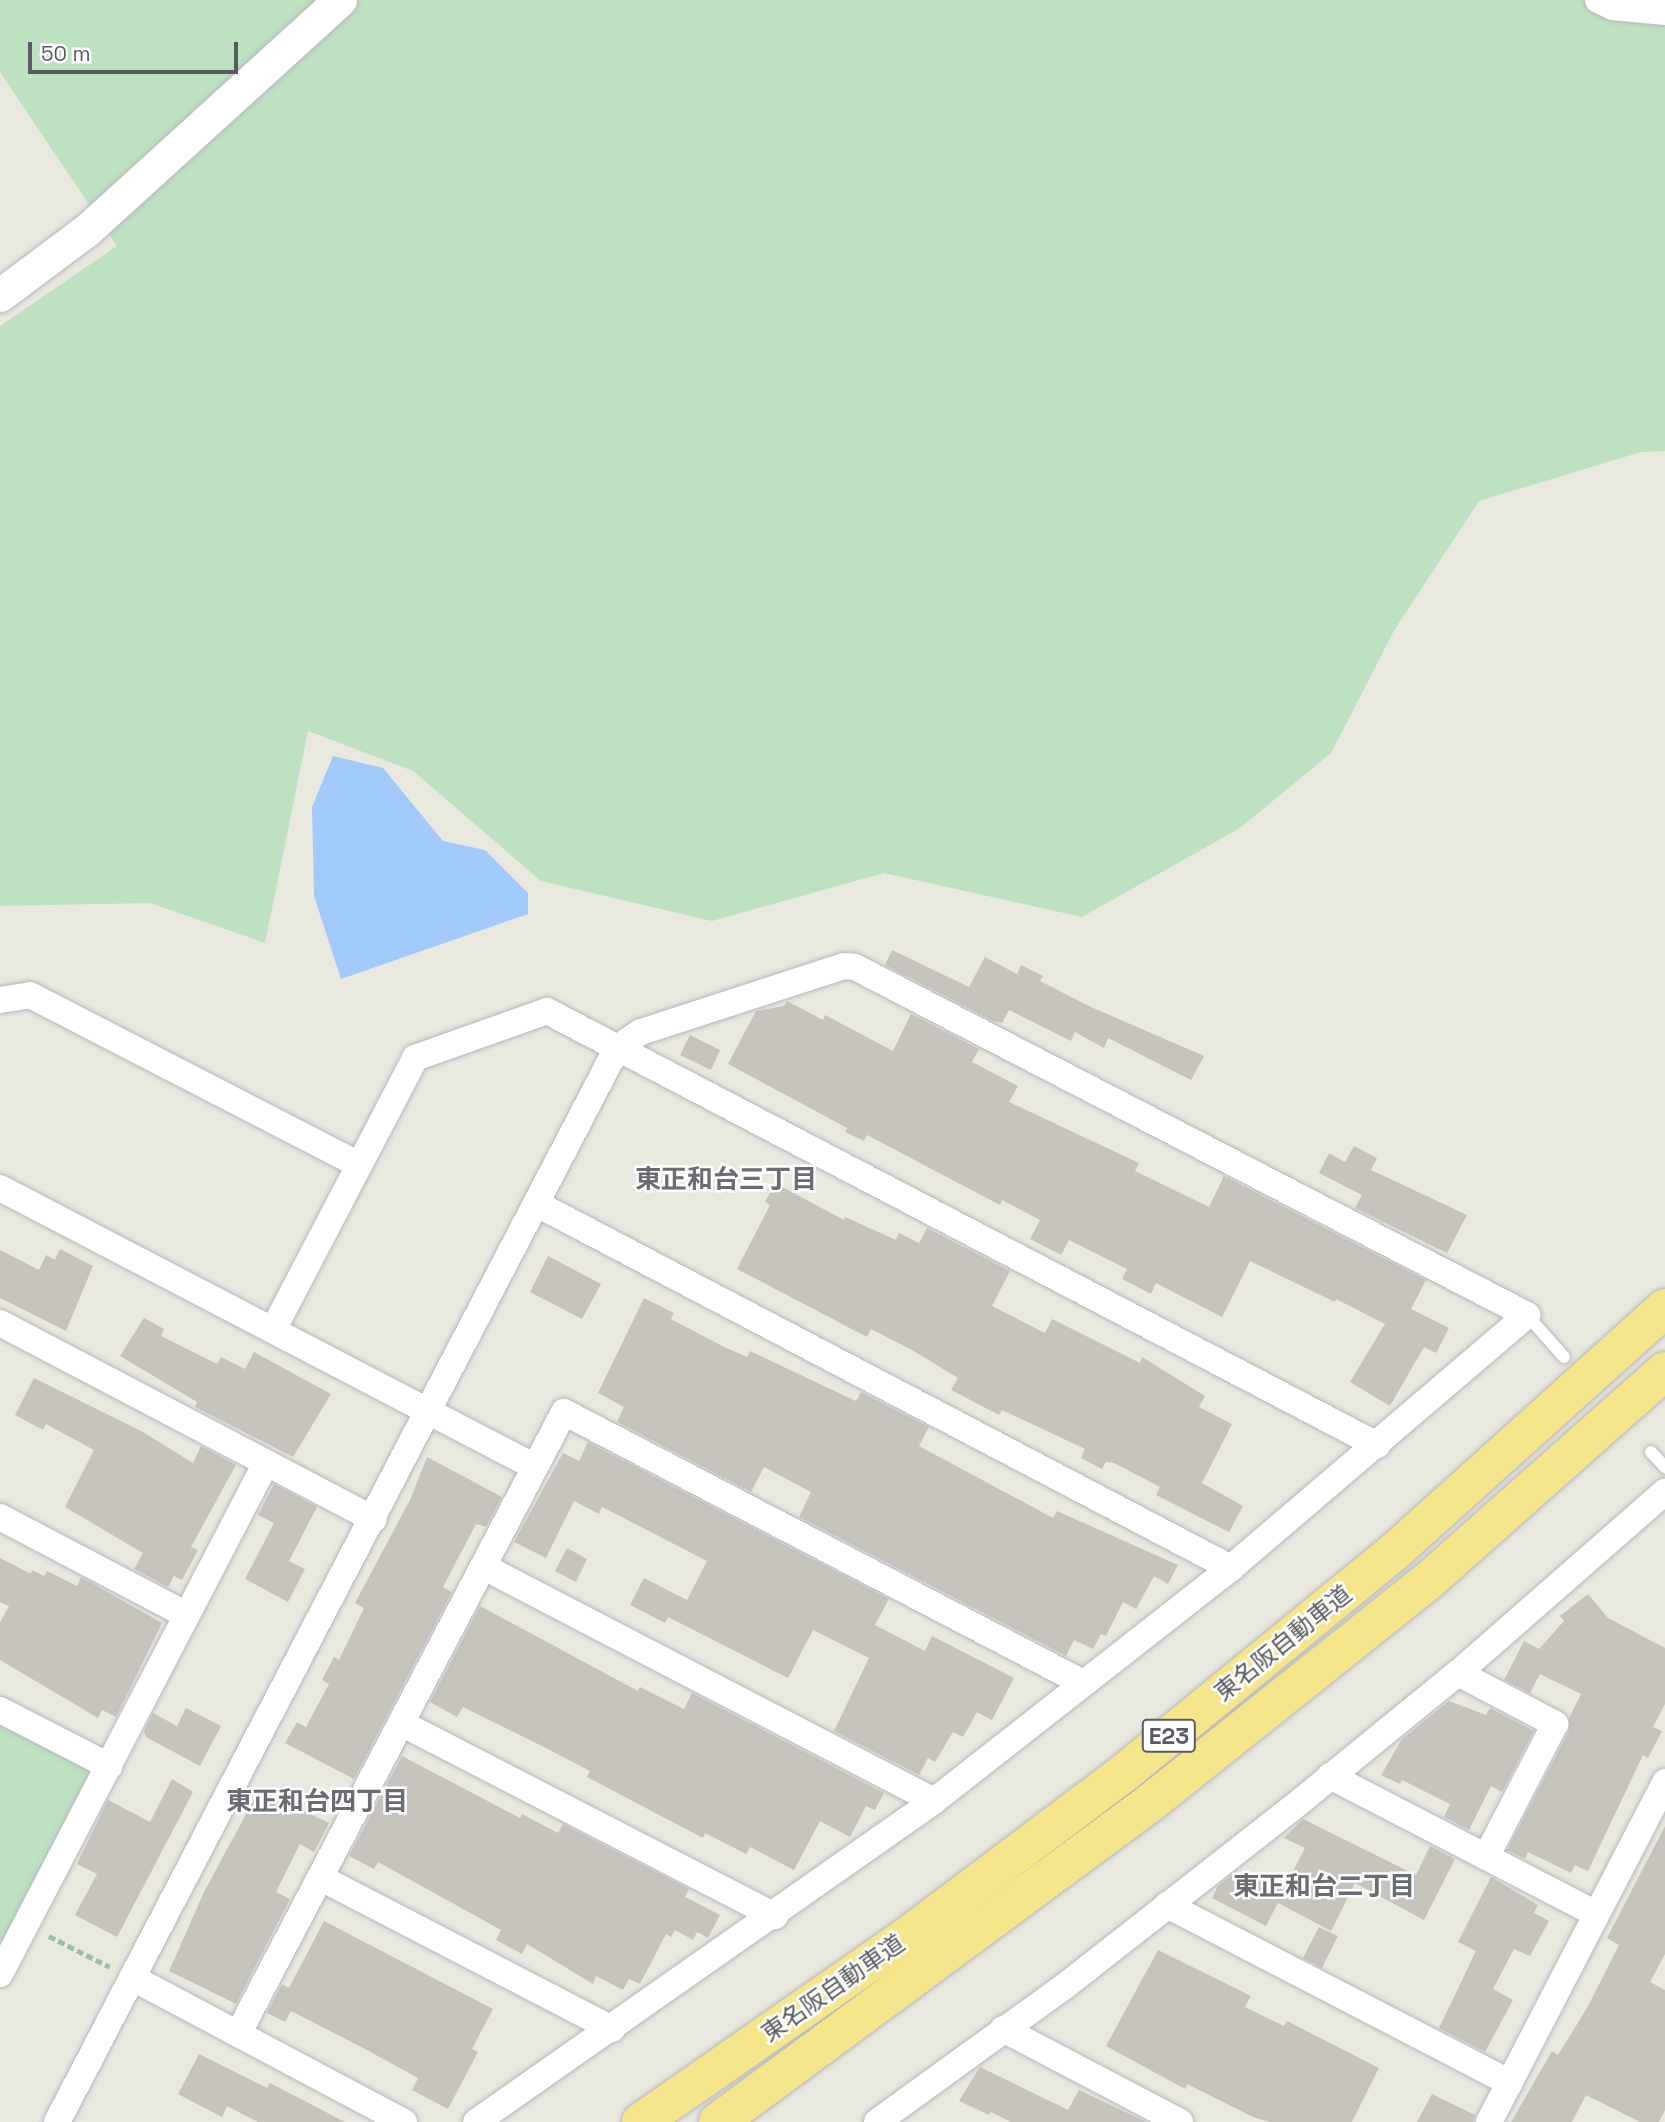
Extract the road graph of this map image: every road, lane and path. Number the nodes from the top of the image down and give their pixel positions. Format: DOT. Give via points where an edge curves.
graph roads {
  1 [pos="340,0"];
  2 [pos="1598,0"];
  3 [pos="1665,12"];
  4 [pos="0,295"];
  5 [pos="0,1000"];
  6 [pos="617,1048"];
  7 [pos="357,1164"];
  8 [pos="0,1188"];
  9 [pos="537,1204"];
  10 [pos="1665,1308"];
  11 [pos="1527,1315"];
  12 [pos="0,1322"];
  13 [pos="273,1330"];
  14 [pos="1564,1356"];
  15 [pos="1665,1371"];
  16 [pos="429,1412"];
  17 [pos="1377,1445"];
  18 [pos="1651,1452"];
  19 [pos="266,1463"];
  20 [pos="535,1467"];
  21 [pos="1665,1467"];
  22 [pos="1665,1492"];
  23 [pos="0,1517"];
  24 [pos="373,1519"];
  25 [pos="484,1567"];
  26 [pos="1231,1568"];
  27 [pos="187,1615"];
  28 [pos="1458,1673"];
  29 [pos="1083,1683"];
  30 [pos="0,1710"];
  31 [pos="401,1723"];
  32 [pos="109,1766"];
  33 [pos="1330,1776"];
  34 [pos="1665,1782"];
  35 [pos="934,1801"];
  36 [pos="1486,1857"];
  37 [pos="321,1878"];
  38 [pos="1167,1905"];
  39 [pos="1596,1914"];
  40 [pos="775,1916"];
  41 [pos="26,1924"];
  42 [pos="0,1974"];
  43 [pos="133,1978"];
  44 [pos="612,2029"];
  45 [pos="1003,2029"];
  46 [pos="238,2034"];
  47 [pos="1510,2083"];
  48 [pos="57,2122"];
  49 [pos="404,2122"];
  50 [pos="476,2122"];
  51 [pos="640,2122"];
  52 [pos="718,2122"];
  53 [pos="877,2122"];
  54 [pos="1180,2122"];
  55 [pos="1489,2122"];
  1 -- 4 [label="street" via="87,230"];
  2 -- 3 [label="street" via="1613,7"];
  5 -- 7 [label="street" via="30,995"];
  6 -- 7 [label="street" via="547,1011 415,1058"];
  6 -- 9 [label="street"];
  6 -- 11 [label="street" via="641,1032 844,966 855,967"];
  6 -- 17 [label="street"];
  7 -- 13 [label="street"];
  8 -- 13 [label="street"];
  9 -- 16 [label="street"];
  9 -- 26 [label="street"];
  10 -- 51 [label="highway, 東名阪自動車道 / E23" via="1393,1553 1124,1773 913,1932"];
  11 -- 14 [label="lane"];
  11 -- 17 [label="street"];
  12 -- 19 [label="street"];
  13 -- 16 [label="street"];
  15 -- 52 [label="highway, 東名阪自動車道 / E23" via="1426,1583 1161,1795 940,1963"];
  16 -- 20 [label="street"];
  16 -- 24 [label="street"];
  17 -- 26 [label="street"];
  18 -- 21 [label="lane"];
  19 -- 24 [label="street"];
  19 -- 27 [label="street"];
  20 -- 25 [label="street"];
  20 -- 29 [label="street" via="564,1412"];
  22 -- 28 [label="street"];
  23 -- 27 [label="street"];
  24 -- 43 [label="street"];
  25 -- 31 [label="street"];
  25 -- 35 [label="street"];
  26 -- 29 [label="street"];
  27 -- 32 [label="street"];
  28 -- 33 [label="street"];
  28 -- 36 [label="street" via="1555,1724"];
  29 -- 35 [label="street"];
  30 -- 32 [label="street"];
  31 -- 37 [label="street"];
  31 -- 40 [label="street"];
  32 -- 41 [label="street"];
  33 -- 36 [label="street"];
  33 -- 38 [label="street"];
  34 -- 39 [label="street"];
  35 -- 40 [label="street"];
  36 -- 39 [label="street"];
  37 -- 44 [label="street"];
  37 -- 46 [label="street"];
  38 -- 45 [label="street"];
  38 -- 47 [label="street"];
  39 -- 47 [label="street"];
  40 -- 44 [label="street"];
  41 -- 42 [label="street"];
  41 -- 43 [label="path"];
  43 -- 46 [label="street"];
  43 -- 48 [label="street"];
  44 -- 50 [label="street"];
  45 -- 53 [label="street"];
  45 -- 54 [label="street"];
  46 -- 49 [label="street"];
  47 -- 55 [label="street"];
}
